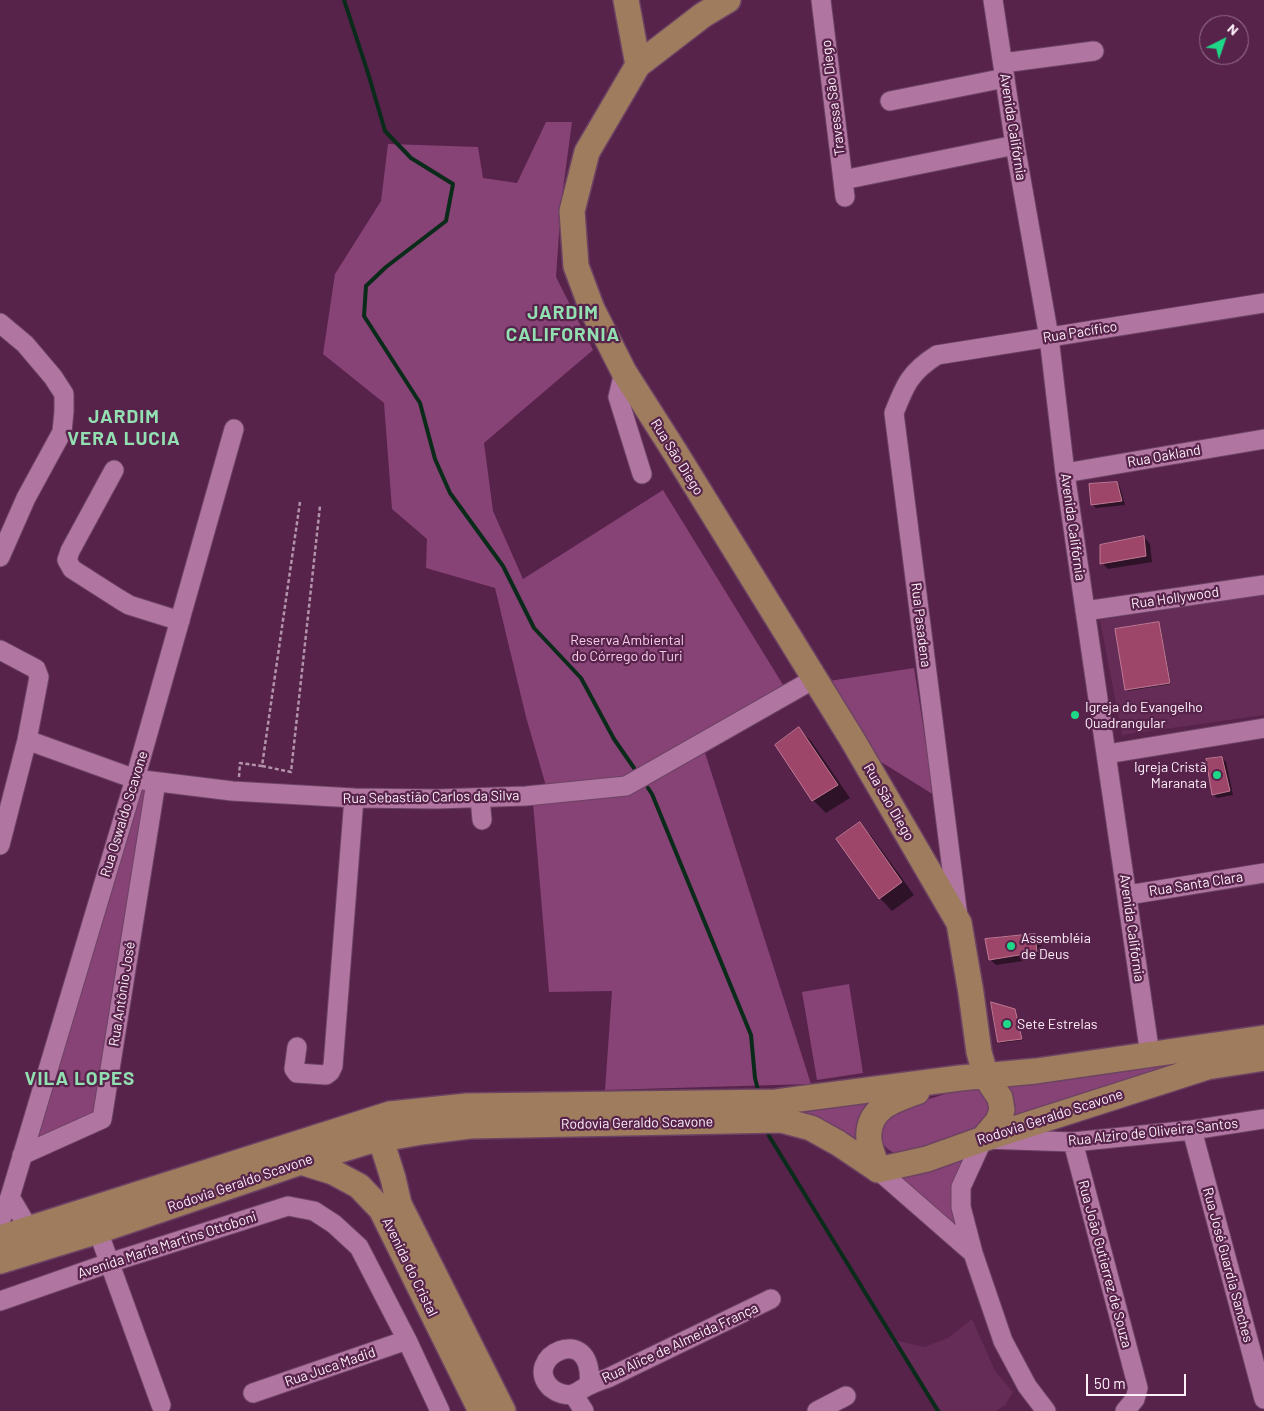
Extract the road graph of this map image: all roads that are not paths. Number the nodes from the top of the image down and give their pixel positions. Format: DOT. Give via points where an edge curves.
graph roads {
  1 [pos="626,0"];
  2 [pos="728,0"];
  3 [pos="821,0"];
  4 [pos="993,0"];
  5 [pos="706,8"];
  6 [pos="1094,51"];
  7 [pos="638,66"];
  8 [pos="1004,71"];
  9 [pos="890,101"];
  10 [pos="1015,145"];
  11 [pos="1264,303"];
  12 [pos="0,323"];
  13 [pos="1049,337"];
  14 [pos="624,372"];
  15 [pos="906,383"];
  16 [pos="234,430"];
  17 [pos="1264,439"];
  18 [pos="114,470"];
  19 [pos="1064,473"];
  20 [pos="642,474"];
  21 [pos="0,557"];
  22 [pos="1264,585"];
  23 [pos="1085,611"];
  24 [pos="180,620"];
  25 [pos="0,650"];
  26 [pos="814,679"];
  27 [pos="1264,728"];
  28 [pos="27,740"];
  29 [pos="1107,754"];
  30 [pos="135,779"];
  31 [pos="156,782"];
  32 [pos="354,798"];
  33 [pos="480,798"];
  34 [pos="4,816"];
  35 [pos="482,820"];
  36 [pos="0,845"];
  37 [pos="942,872"];
  38 [pos="1264,873"];
  39 [pos="1128,895"];
  40 [pos="1264,1038"];
  41 [pos="297,1048"];
  42 [pos="1150,1055"];
  43 [pos="1264,1058"];
  44 [pos="986,1077"];
  45 [pos="960,1078"];
  46 [pos="1264,1119"];
  47 [pos="378,1129"];
  48 [pos="1192,1130"];
  49 [pos="421,1132"];
  50 [pos="982,1139"];
  51 [pos="1073,1142"];
  52 [pos="22,1155"];
  53 [pos="301,1162"];
  54 [pos="878,1170"];
  55 [pos="393,1178"];
  56 [pos="10,1197"];
  57 [pos="0,1220"];
  58 [pos="29,1230"];
  59 [pos="98,1231"];
  60 [pos="0,1238"];
  61 [pos="973,1253"];
  62 [pos="0,1261"];
  63 [pos="109,1263"];
  64 [pos="771,1299"];
  65 [pos="0,1301"];
  66 [pos="407,1340"];
  67 [pos="254,1393"];
  68 [pos="846,1396"];
  69 [pos="1264,1399"];
  70 [pos="161,1405"];
  71 [pos="1036,1408"];
  72 [pos="440,1411"];
  73 [pos="481,1411"];
  74 [pos="503,1411"];
  75 [pos="584,1411"];
  76 [pos="817,1411"];
  77 [pos="1125,1411"];
  1 -- 7 [label="main road"];
  2 -- 5 [label="main road, Rua São Diego"];
  3 -- 10 [label="street, Travessa São Diego" via="844,189"];
  4 -- 8 [label="street, Avenida Califórnia"];
  5 -- 7 [label="main road, Rua São Diego"];
  6 -- 8 [label="street"];
  7 -- 14 [label="main road, Rua São Diego" via="587,152 572,212 576,266 592,309"];
  8 -- 9 [label="street"];
  8 -- 10 [label="street, Avenida Califórnia"];
  10 -- 13 [label="street, Avenida Califórnia"];
  11 -- 13 [label="street, Rua Pacífico"];
  12 -- 21 [label="street" via="25,344 54,377 64,394 62,432 26,498"];
  13 -- 15 [label="street, Rua Pacífico" via="937,355 921,365"];
  13 -- 19 [label="street, Avenida Califórnia"];
  14 -- 20 [label="street" via="618,397"];
  14 -- 26 [label="main road, Rua São Diego"];
  15 -- 37 [label="street, Rua Pasadena" via="894,413"];
  16 -- 24 [label="street, Rua Oswaldo Scavone"];
  17 -- 19 [label="street, Rua Oakland"];
  18 -- 24 [label="street" via="67,560 72,569 129,605"];
  19 -- 23 [label="street, Avenida Califórnia"];
  22 -- 23 [label="street, Rua Hollywood"];
  23 -- 29 [label="street, Avenida Califórnia"];
  24 -- 30 [label="street, Rua Oswaldo Scavone"];
  25 -- 28 [label="street" via="36,669 39,677"];
  26 -- 33 [label="street, Rua Sebastião Carlos da Silva" via="626,786"];
  26 -- 37 [label="main road, Rua São Diego"];
  27 -- 29 [label="street"];
  28 -- 30 [label="street, Rua Sebastião Carlos da Silva"];
  28 -- 34 [label="street"];
  29 -- 39 [label="street, Avenida Califórnia"];
  30 -- 31 [label="street, Rua Sebastião Carlos da Silva"];
  30 -- 52 [label="street, Rua Oswaldo Scavone"];
  31 -- 32 [label="street, Rua Sebastião Carlos da Silva"];
  31 -- 52 [label="street, Rua Antônio José" via="102,1119"];
  32 -- 33 [label="street, Rua Sebastião Carlos da Silva"];
  32 -- 41 [label="street" via="334,1056 330,1072 297,1073 294,1069"];
  33 -- 35 [label="street"];
  34 -- 36 [label="street"];
  37 -- 44 [label="main road, Rua São Diego" via="959,923"];
  38 -- 39 [label="street, Rua Santa Clara"];
  39 -- 42 [label="street, Avenida Califórnia"];
  40 -- 42 [label="main road, Rodovia Geraldo Scavone"];
  42 -- 44 [label="main road, Rodovia Geraldo Scavone"];
  43 -- 50 [label="main road, Rodovia Geraldo Scavone" via="1206,1067"];
  44 -- 45 [label="main road, Rodovia Geraldo Scavone"];
  44 -- 50 [label="main road" via="1000,1098 1002,1110 998,1121"];
  45 -- 47 [label="main road, Rodovia Geraldo Scavone" via="776,1102 467,1106 390,1114"];
  45 -- 54 [label="main road" via="882,1107 870,1125 869,1133"];
  46 -- 48 [label="street, Rua Alziro de Oliveira Santos"];
  47 -- 49 [label="main road, Rodovia Geraldo Scavone"];
  47 -- 53 [label="main road, Rodovia Geraldo Scavone" via="366,1142"];
  47 -- 55 [label="main road, Avenida do Cristal"];
  47 -- 58 [label="main road, Rodovia Geraldo Scavone"];
  48 -- 51 [label="street, Rua Alziro de Oliveira Santos"];
  48 -- 69 [label="street, Rua José Guardia Sanches"];
  49 -- 54 [label="main road, Rodovia Geraldo Scavone" via="470,1126 781,1120 811,1128"];
  49 -- 55 [label="main road" via="400,1158"];
  50 -- 51 [label="street, Rua Alziro de Oliveira Santos"];
  50 -- 54 [label="main road, Rodovia Geraldo Scavone" via="927,1159"];
  50 -- 61 [label="street" via="962,1187 961,1207"];
  51 -- 77 [label="street, Rua João Gutierrez de Souza" via="1138,1388 1135,1399"];
  52 -- 56 [label="street, Rua Oswaldo Scavone"];
  53 -- 59 [label="main road, Rodovia Geraldo Scavone"];
  53 -- 73 [label="main road, Avenida do Cristal" via="333,1172 359,1186 381,1209"];
  54 -- 61 [label="street"];
  55 -- 74 [label="main road, Avenida do Cristal" via="399,1204"];
  56 -- 57 [label="street, Rua Oswaldo Scavone"];
  56 -- 58 [label="street"];
  58 -- 60 [label="main road, Rodovia Geraldo Scavone"];
  59 -- 62 [label="main road, Rodovia Geraldo Scavone"];
  59 -- 63 [label="street"];
  61 -- 71 [label="street" via="1003,1341"];
  63 -- 65 [label="street, Avenida Maria Martins Ottoboni"];
  63 -- 66 [label="street, Avenida Maria Martins Ottoboni" via="288,1206 314,1211 360,1247"];
  63 -- 70 [label="street"];
  64 -- 75 [label="street, Rua Alice de Almeida França" via="581,1390"];
  66 -- 67 [label="street, Rua Juca Madid"];
  66 -- 72 [label="street, Avenida Maria Martins Ottoboni"];
  68 -- 76 [label="street"];
}
